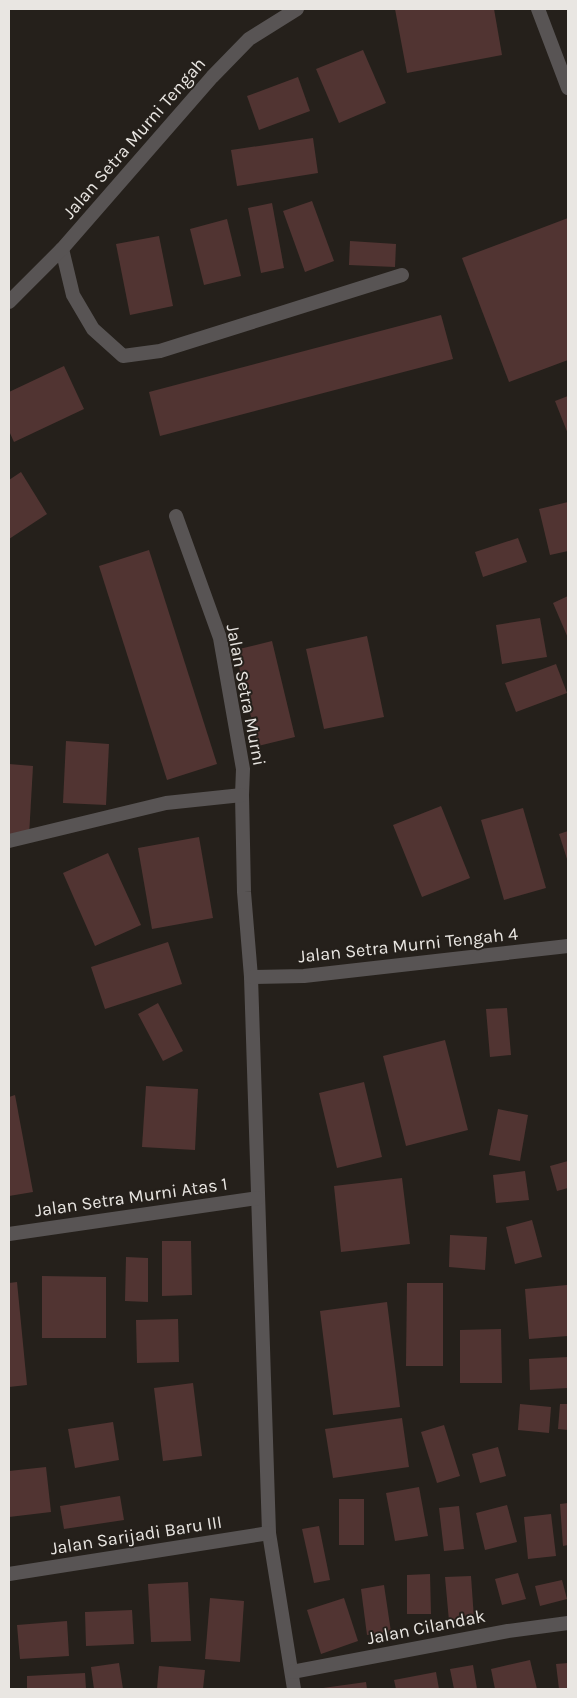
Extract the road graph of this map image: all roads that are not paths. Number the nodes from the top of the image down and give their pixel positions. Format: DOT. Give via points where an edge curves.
graph roads {
  1 [pos="297,9"];
  2 [pos="538,9"];
  3 [pos="568,88"];
  4 [pos="62,250"];
  5 [pos="402,275"];
  6 [pos="9,302"];
  7 [pos="176,516"];
  8 [pos="242,795"];
  9 [pos="9,841"];
  10 [pos="568,946"];
  11 [pos="251,977"];
  12 [pos="258,1198"];
  13 [pos="9,1234"];
  14 [pos="269,1532"];
  15 [pos="9,1574"];
  16 [pos="568,1623"];
  17 [pos="292,1672"];
  18 [pos="294,1689"];
  1 -- 4 [label="street, Jalan Setra Murni Tengah" via="249,39 212,76"];
  2 -- 3 [label="street"];
  4 -- 5 [label="street" via="73,295 93,329 123,356 160,351"];
  4 -- 6 [label="street, Jalan Setra Murni Tengah"];
  7 -- 8 [label="street, Jalan Setra Murni" via="220,638 243,769"];
  8 -- 9 [label="street" via="166,802"];
  8 -- 11 [label="street, Jalan Setra Murni" via="244,892"];
  10 -- 11 [label="street, Jalan Setra Murni Tengah 4" via="304,976"];
  11 -- 12 [label="street, Jalan Setra Murni"];
  12 -- 13 [label="street, Jalan Setra Murni Atas 1"];
  12 -- 14 [label="street, Jalan Setra Murni"];
  14 -- 15 [label="street, Jalan Sarijadi Baru III"];
  14 -- 17 [label="street, Jalan Setra Murni"];
  16 -- 17 [label="street, Jalan Cilandak" via="508,1631"];
  17 -- 18 [label="street, Jalan Setra Murni"];
}
